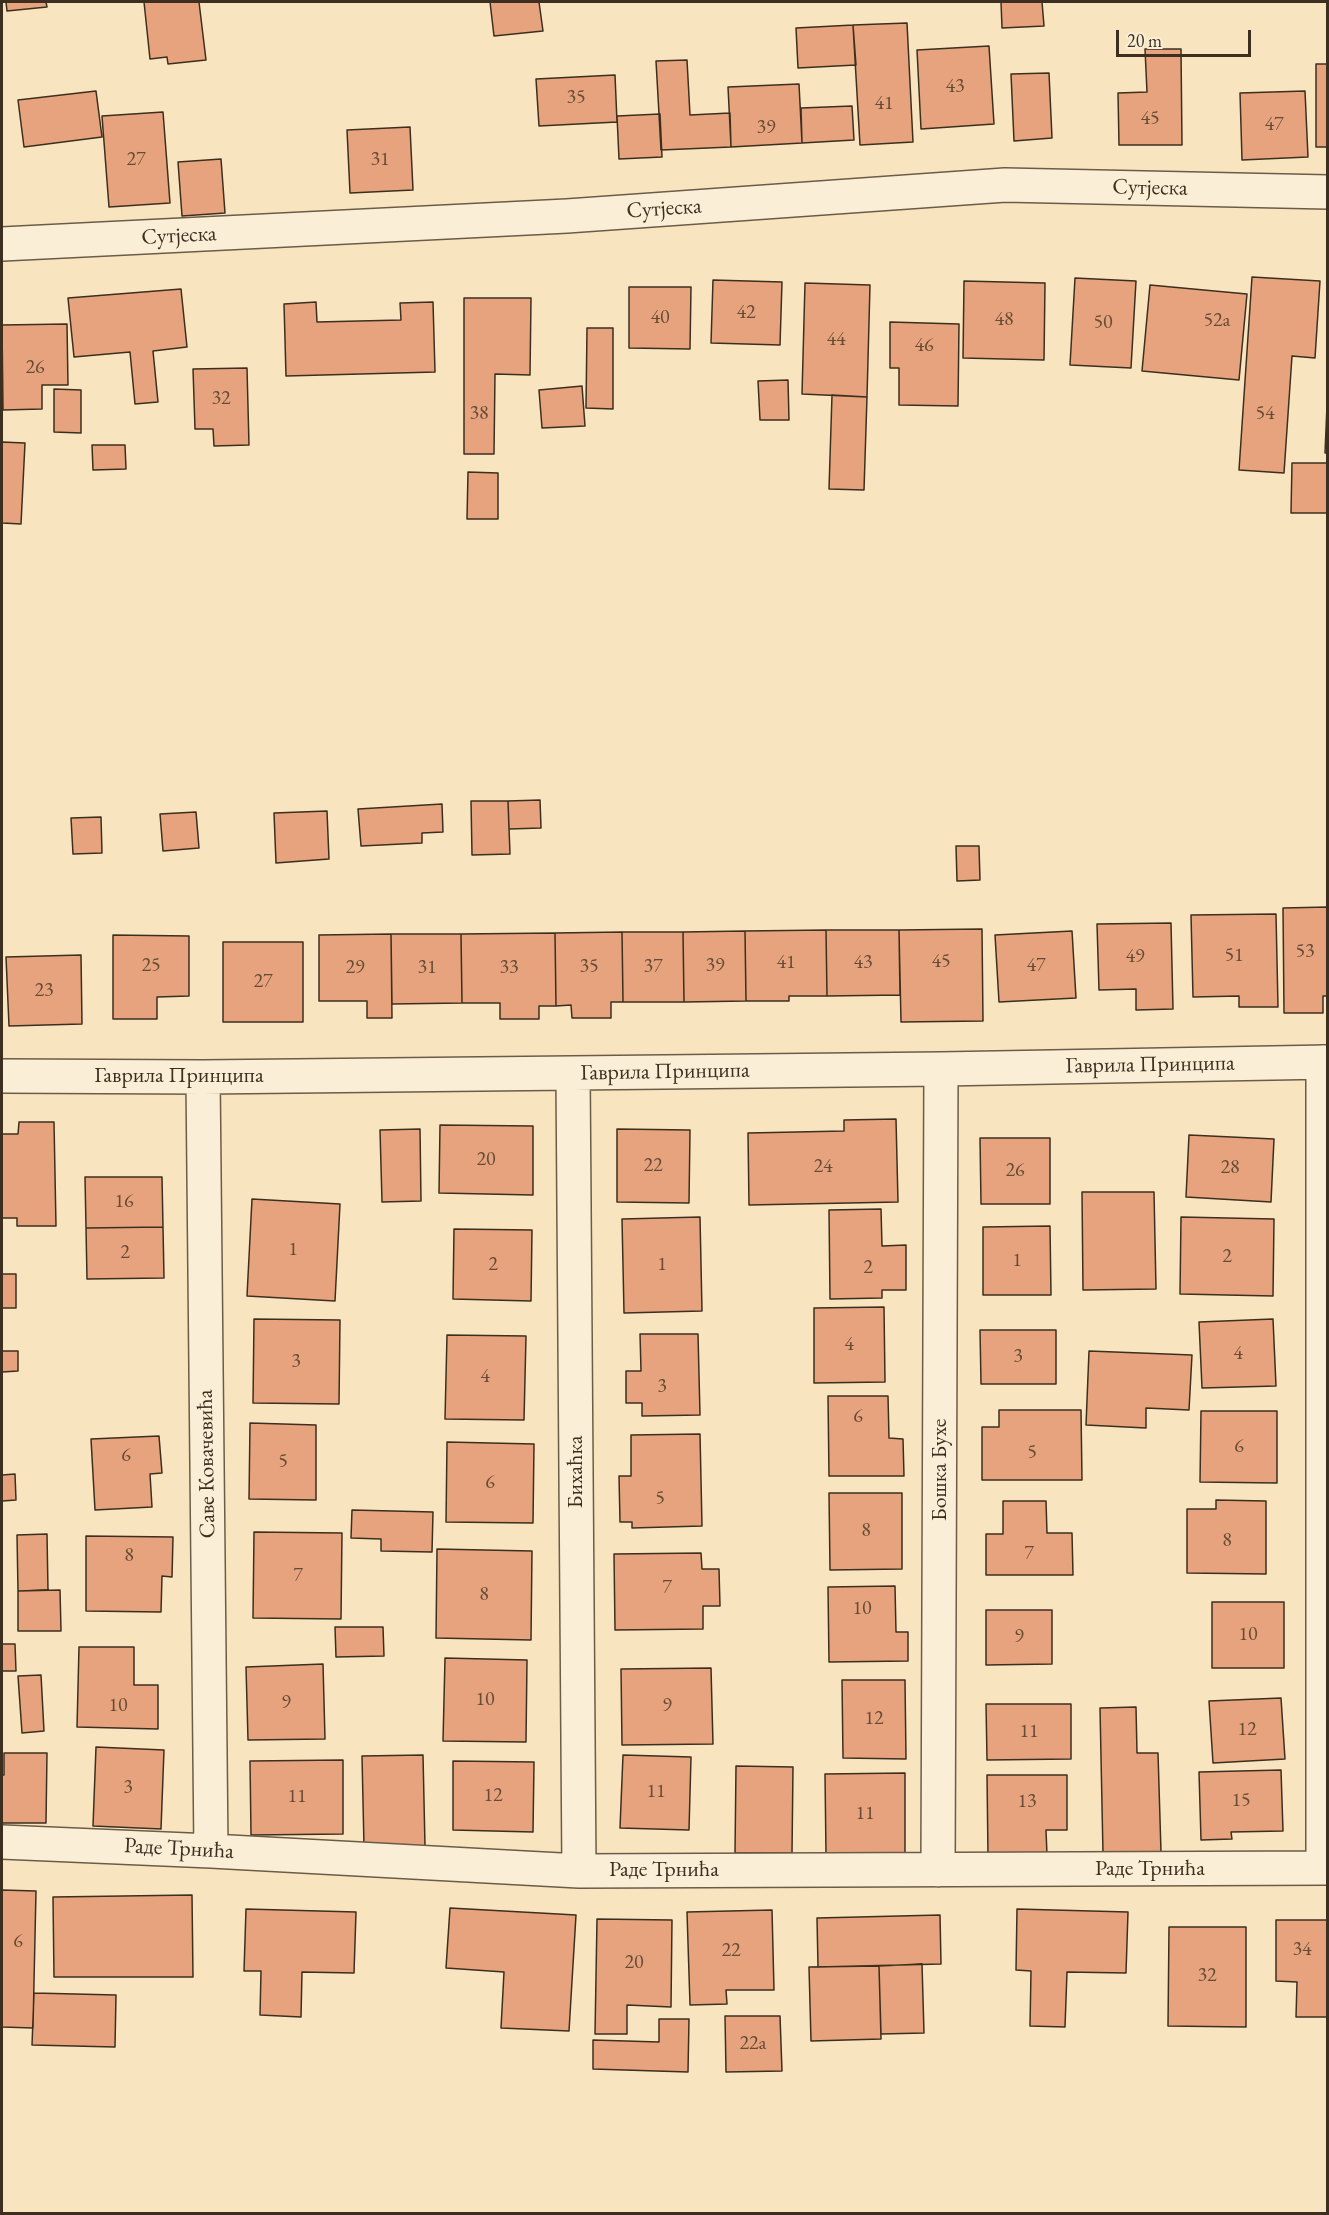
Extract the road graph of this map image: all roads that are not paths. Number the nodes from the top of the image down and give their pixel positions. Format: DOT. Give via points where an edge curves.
graph roads {
  1 [pos="1328,192"];
  2 [pos="2,244"];
  3 [pos="1325,1062"];
  4 [pos="941,1069"];
  5 [pos="573,1073"];
  6 [pos="2,1076"];
  7 [pos="203,1077"];
  8 [pos="2,1842"];
  9 [pos="211,1851"];
  10 [pos="1325,1868"];
  11 [pos="939,1870"];
  12 [pos="579,1871"];
  1 -- 2 [label="street, Сутјеска" via="1005,185 567,216"];
  3 -- 4 [label="street, Гаврила Принципа"];
  3 -- 10 [label="street"];
  4 -- 5 [label="street, Гаврила Принципа"];
  4 -- 11 [label="street, Бошка Бухе"];
  5 -- 7 [label="street, Гаврила Принципа"];
  5 -- 12 [label="street, Бихаћка"];
  6 -- 7 [label="street, Гаврила Принципа"];
  7 -- 9 [label="street, Саве Ковачевића"];
  8 -- 9 [label="street, Раде Трнића"];
  9 -- 12 [label="street, Раде Трнића"];
  10 -- 11 [label="street, Раде Трнића"];
  11 -- 12 [label="street, Раде Трнића"];
}
